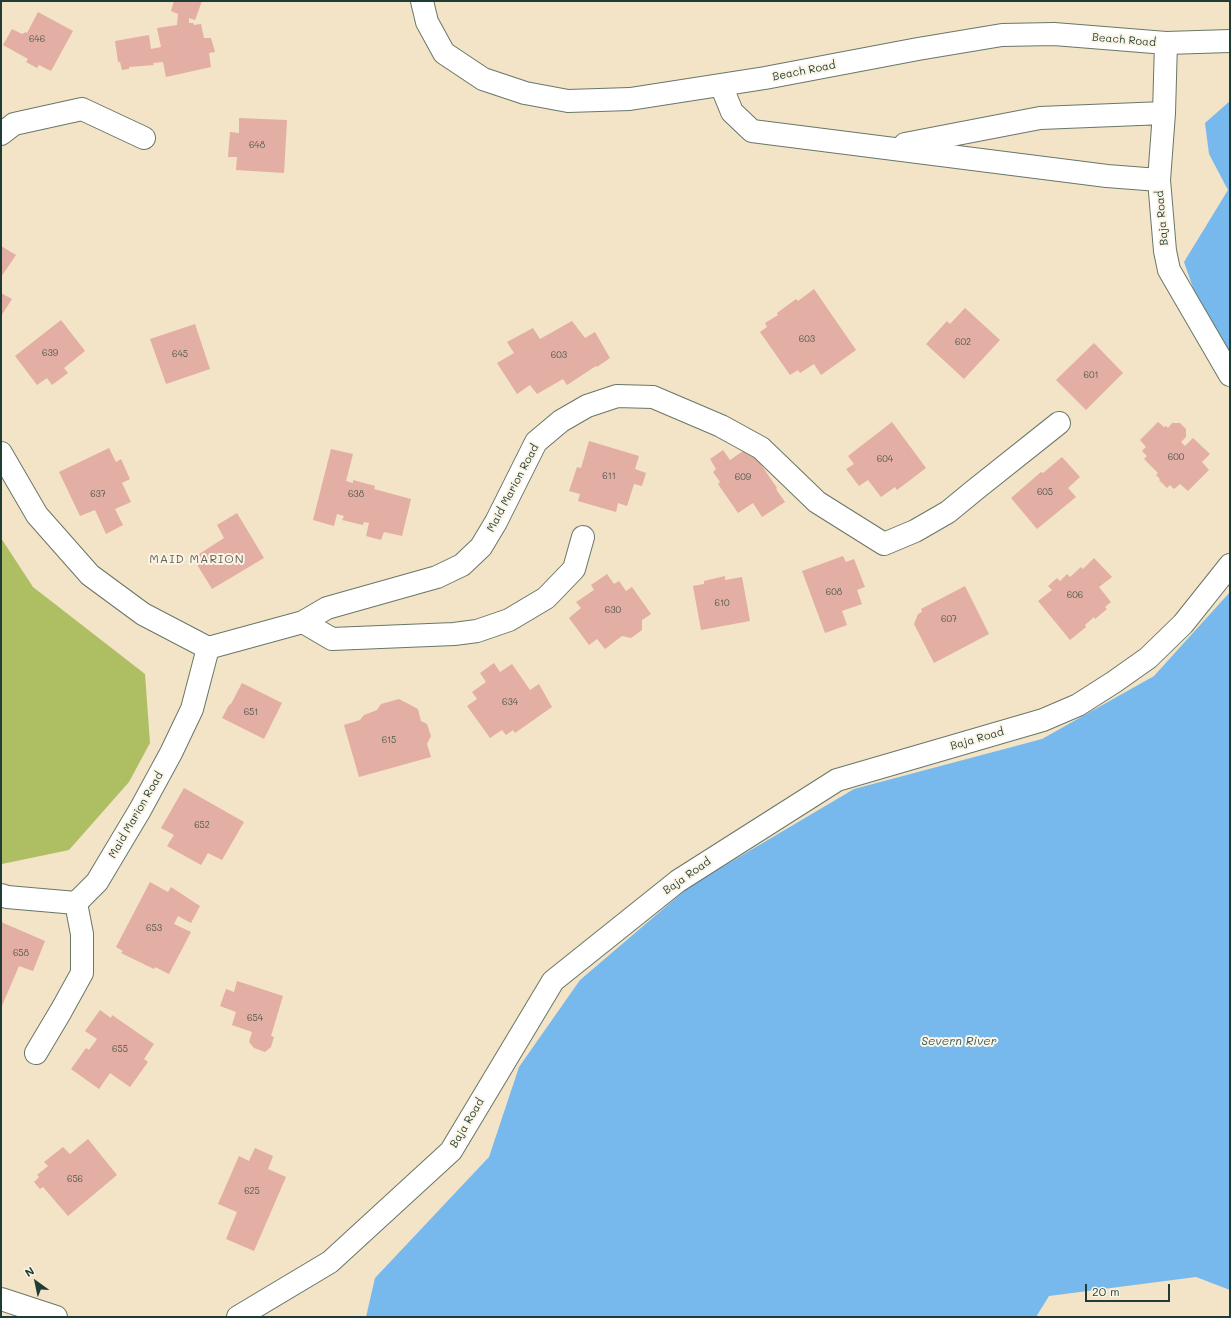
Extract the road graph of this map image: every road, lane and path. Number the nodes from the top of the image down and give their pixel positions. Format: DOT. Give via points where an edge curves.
graph roads {
  1 [pos="422,1"];
  2 [pos="1230,41"];
  3 [pos="1166,43"];
  4 [pos="721,85"];
  5 [pos="1164,113"];
  6 [pos="1,134"];
  7 [pos="144,138"];
  8 [pos="886,148"];
  9 [pos="1159,180"];
  10 [pos="1230,375"];
  11 [pos="1059,423"];
  12 [pos="1,453"];
  13 [pos="583,537"];
  14 [pos="1230,565"];
  15 [pos="303,622"];
  16 [pos="208,648"];
  17 [pos="1,895"];
  18 [pos="76,903"];
  19 [pos="36,1052"];
  20 [pos="1,1299"];
  21 [pos="56,1317"];
  22 [pos="238,1317"];
  1 -- 4 [label="street, Beach Road" via="426,22 444,53 483,79 525,92 568,101 630,99"];
  2 -- 3 [label="street, Beach Road"];
  3 -- 4 [label="street, Beach Road" via="1054,34 1002,35"];
  3 -- 5 [label="street, Baja Road"];
  4 -- 8 [label="street" via="732,112 752,131"];
  5 -- 8 [label="street" via="1040,118"];
  5 -- 9 [label="street, Baja Road"];
  6 -- 7 [label="street" via="14,124 82,109"];
  8 -- 9 [label="street" via="1107,176"];
  9 -- 10 [label="street, Baja Road" via="1169,270"];
  11 -- 15 [label="street, Maid Marion Road" via="948,512 915,531 884,544 817,502 761,448 721,426 653,397 617,396 587,406 567,417 536,442 481,547 462,564 437,577 327,608"];
  12 -- 16 [label="street" via="37,515 90,575 143,614"];
  13 -- 15 [label="street" via="574,569 546,598 509,620 477,631 332,639"];
  14 -- 22 [label="street, Baja Road" via="1183,624 1148,658 1078,705 1043,720 837,780 678,881 553,981 451,1151 330,1262"];
  15 -- 16 [label="street, Maid Marion Road"];
  16 -- 18 [label="street, Maid Marion Road" via="192,709 171,753 97,882"];
  17 -- 18 [label="street"];
  18 -- 19 [label="street" via="82,934 82,973"];
  20 -- 21 [label="street"];
}
